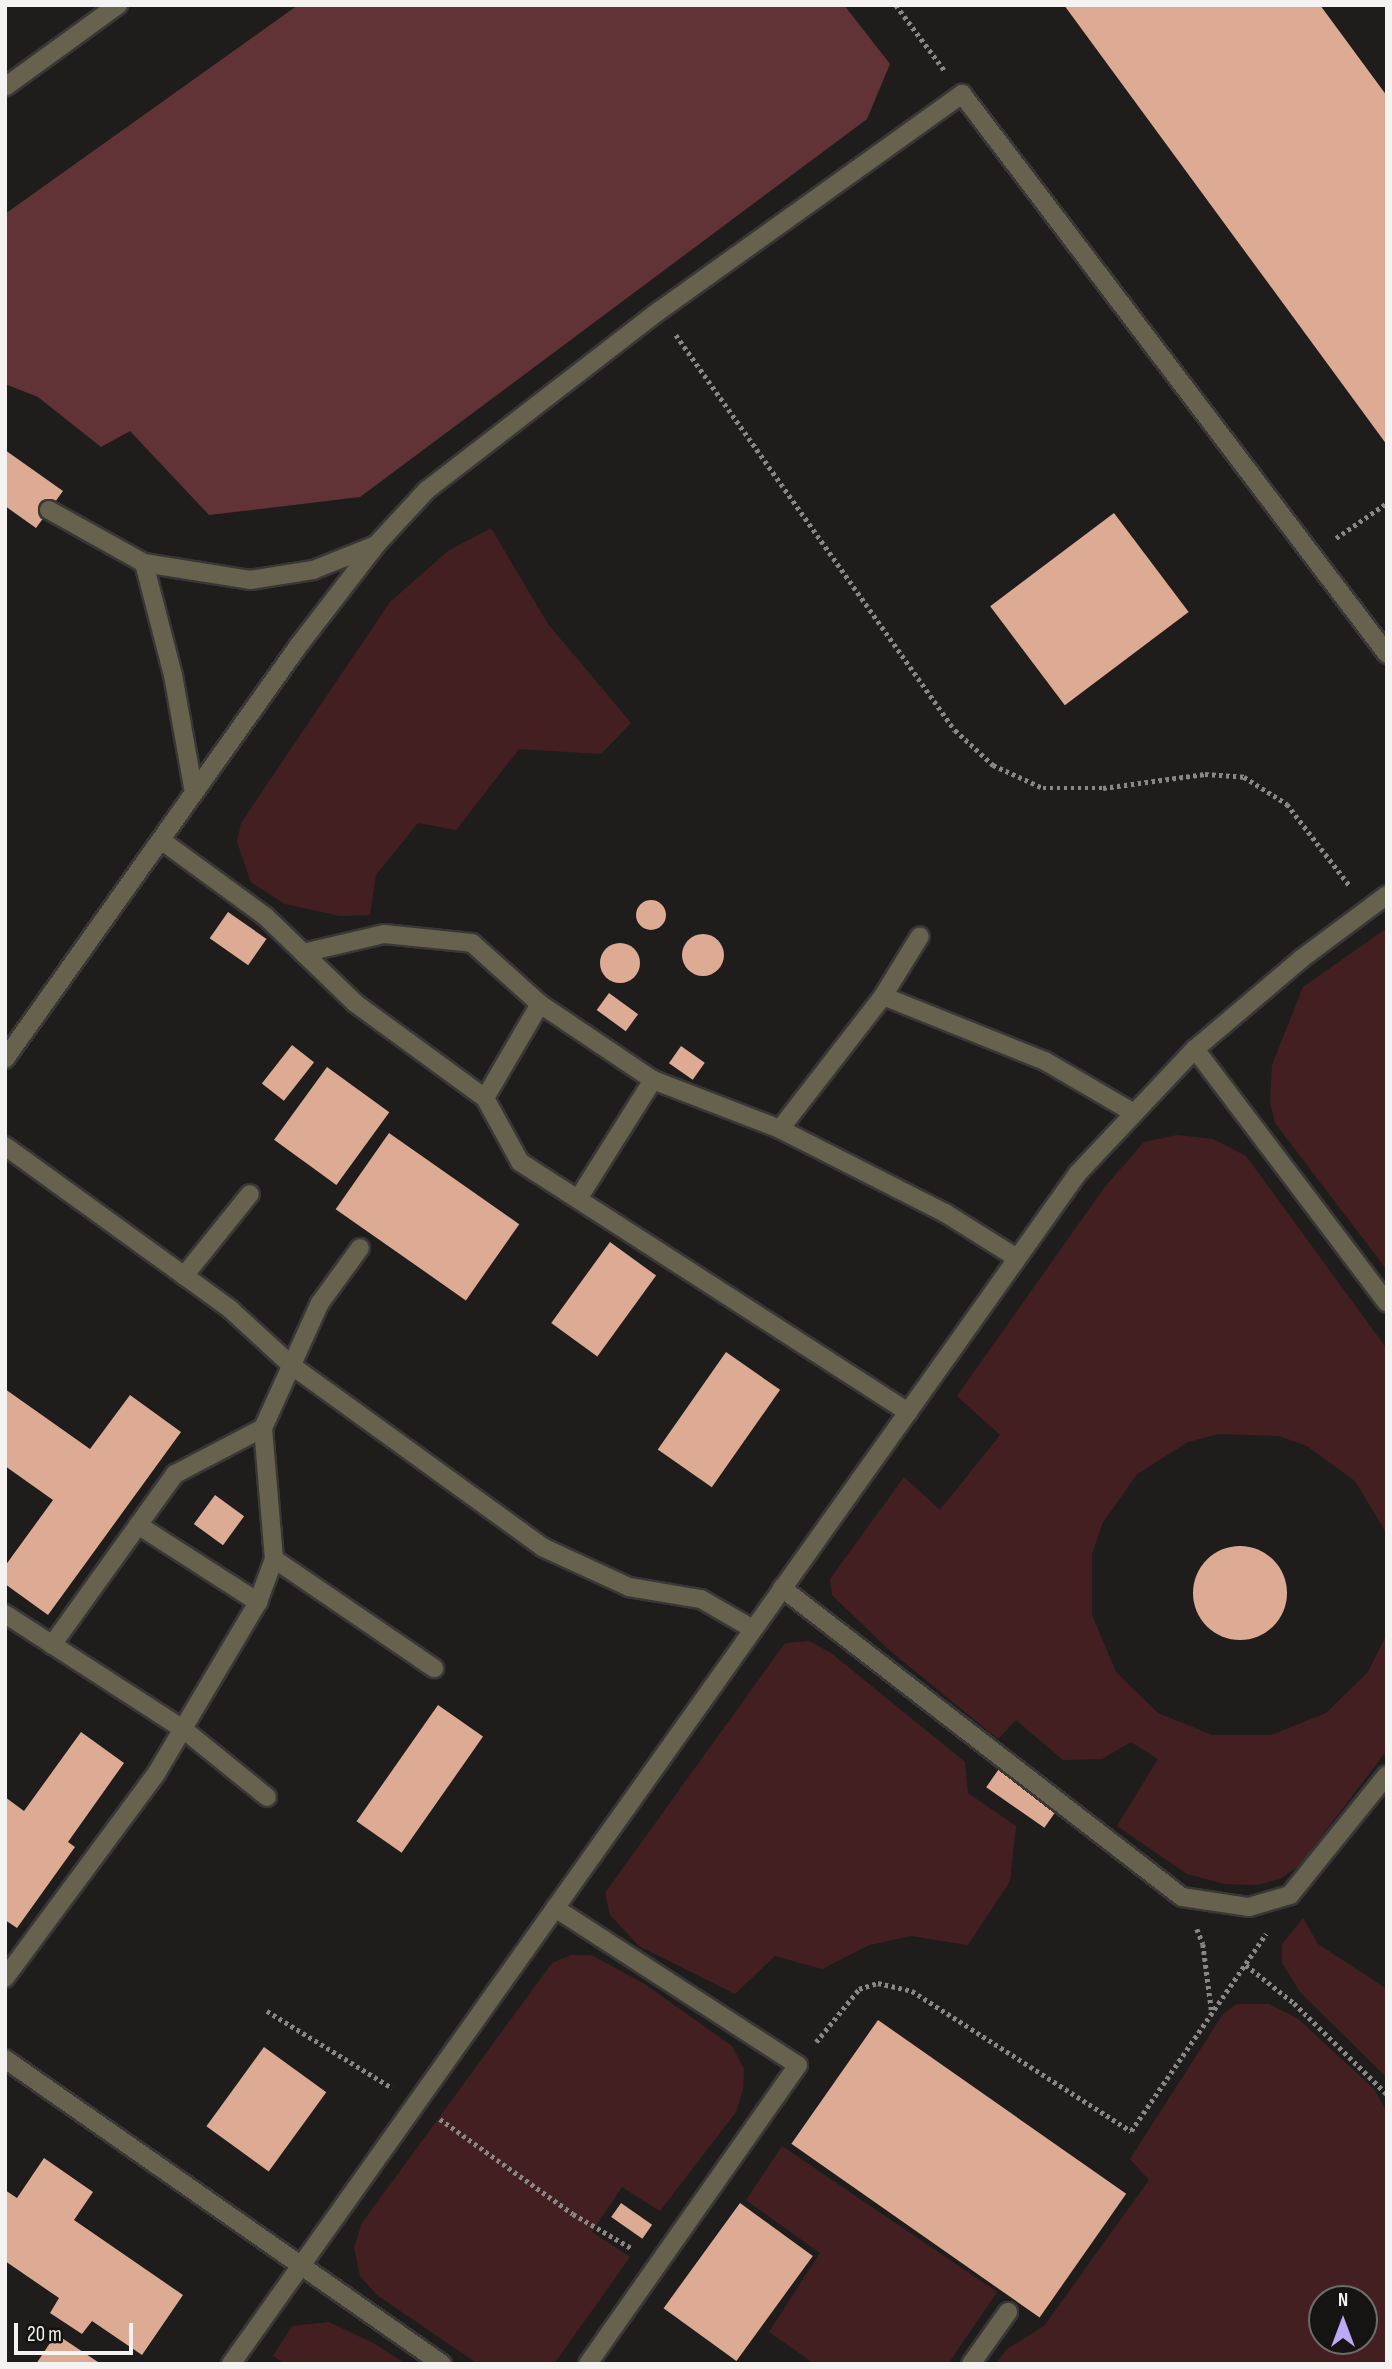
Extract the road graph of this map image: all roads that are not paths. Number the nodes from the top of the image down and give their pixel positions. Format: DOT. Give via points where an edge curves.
graph roads {
  1 [pos="118,5"];
  2 [pos="5,87"];
  3 [pos="49,510"];
  4 [pos="376,545"];
  5 [pos="144,563"];
  6 [pos="1387,654"];
  7 [pos="194,793"];
  8 [pos="161,840"];
  9 [pos="1387,895"];
  10 [pos="920,936"];
  11 [pos="303,953"];
  12 [pos="883,996"];
  13 [pos="540,1004"];
  14 [pos="1195,1049"];
  15 [pos="5,1059"];
  16 [pos="653,1080"];
  17 [pos="485,1098"];
  18 [pos="1134,1114"];
  19 [pos="780,1129"];
  20 [pos="5,1146"];
  21 [pos="250,1194"];
  22 [pos="578,1199"];
  23 [pos="360,1248"];
  24 [pos="1017,1258"];
  25 [pos="184,1276"];
  26 [pos="1387,1303"];
  27 [pos="291,1366"];
  28 [pos="908,1412"];
  29 [pos="263,1428"];
  30 [pos="138,1525"];
  31 [pos="274,1559"];
  32 [pos="782,1588"];
  33 [pos="258,1602"];
  34 [pos="5,1614"];
  35 [pos="753,1629"];
  36 [pos="52,1645"];
  37 [pos="434,1668"];
  38 [pos="183,1729"];
  39 [pos="1387,1774"];
  40 [pos="267,1797"];
  41 [pos="555,1908"];
  42 [pos="5,1978"];
  43 [pos="5,2059"];
  44 [pos="299,2268"];
  45 [pos="1008,2312"];
  46 [pos="231,2364"];
  47 [pos="442,2364"];
  48 [pos="588,2364"];
  49 [pos="971,2364"];
  1 -- 2 [label="lane"];
  3 -- 5 [label="lane"];
  4 -- 5 [label="lane" via="313,570 250,580"];
  4 -- 6 [label="lane" via="428,491 659,311 962,94"];
  4 -- 7 [label="lane"];
  5 -- 7 [label="lane" via="173,675"];
  7 -- 8 [label="lane"];
  8 -- 11 [label="lane" via="265,916"];
  8 -- 15 [label="lane"];
  9 -- 14 [label="lane" via="1301,959"];
  10 -- 12 [label="lane"];
  11 -- 13 [label="lane" via="384,934 472,943"];
  11 -- 17 [label="lane" via="355,1003"];
  12 -- 18 [label="lane" via="1045,1060"];
  12 -- 19 [label="lane"];
  13 -- 16 [label="lane"];
  13 -- 17 [label="lane"];
  14 -- 18 [label="lane"];
  14 -- 26 [label="lane"];
  16 -- 19 [label="lane"];
  16 -- 22 [label="lane"];
  17 -- 22 [label="lane" via="520,1162"];
  18 -- 24 [label="lane" via="1078,1173"];
  19 -- 24 [label="lane" via="945,1213"];
  20 -- 25 [label="lane"];
  21 -- 25 [label="lane"];
  22 -- 28 [label="lane"];
  23 -- 27 [label="lane" via="320,1303"];
  24 -- 28 [label="lane"];
  25 -- 27 [label="lane" via="230,1309"];
  27 -- 29 [label="lane"];
  27 -- 35 [label="lane" via="542,1547 629,1587 701,1599"];
  28 -- 32 [label="lane"];
  29 -- 30 [label="lane" via="175,1474"];
  29 -- 31 [label="lane"];
  30 -- 33 [label="lane"];
  30 -- 36 [label="lane"];
  31 -- 33 [label="lane"];
  31 -- 37 [label="lane"];
  32 -- 35 [label="lane"];
  32 -- 39 [label="lane" via="1182,1897 1249,1907 1290,1895"];
  33 -- 38 [label="lane"];
  34 -- 36 [label="lane"];
  35 -- 41 [label="lane"];
  36 -- 38 [label="lane"];
  38 -- 40 [label="lane"];
  38 -- 42 [label="lane" via="156,1774"];
  41 -- 44 [label="lane"];
  41 -- 48 [label="lane" via="798,2065"];
  43 -- 44 [label="lane"];
  44 -- 46 [label="lane"];
  44 -- 47 [label="lane"];
  45 -- 49 [label="lane"];
}
